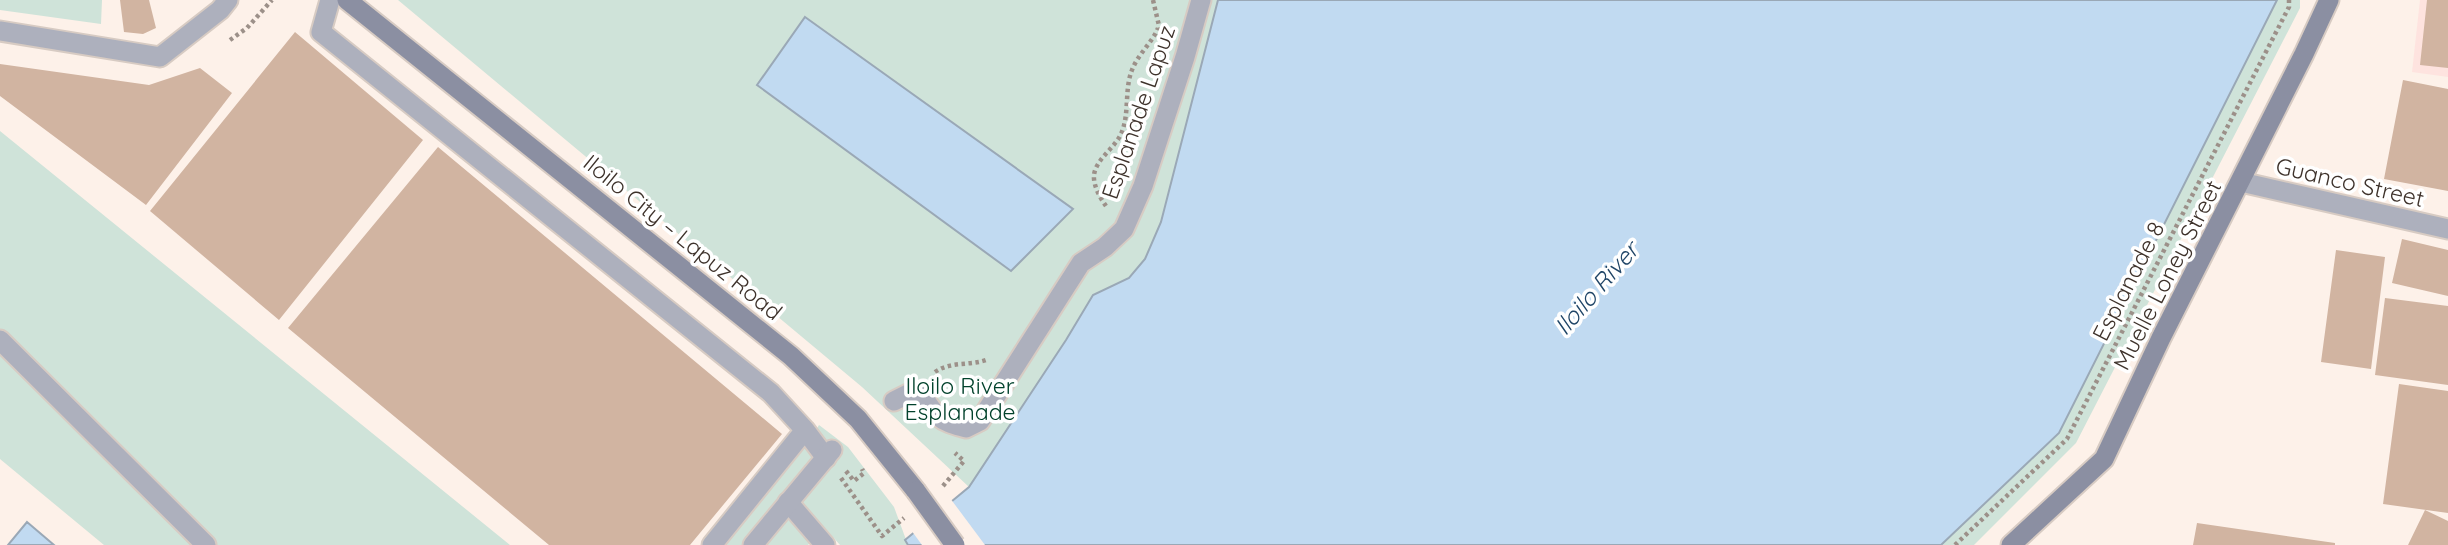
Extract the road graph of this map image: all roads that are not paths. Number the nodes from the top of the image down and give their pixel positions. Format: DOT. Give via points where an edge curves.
graph roads {
  1 [pos="228,0"];
  2 [pos="330,0"];
  3 [pos="347,0"];
  4 [pos="1201,0"];
  5 [pos="2329,0"];
  6 [pos="0,31"];
  7 [pos="2241,182"];
  8 [pos="2448,229"];
  9 [pos="0,340"];
  10 [pos="894,401"];
  11 [pos="805,430"];
  12 [pos="788,502"];
  13 [pos="206,545"];
  14 [pos="712,545"];
  15 [pos="753,545"];
  16 [pos="825,545"];
  17 [pos="955,545"];
  18 [pos="2011,545"];
  1 -- 6 [label="street" via="160,57"];
  2 -- 11 [label="street" via="321,32 771,393"];
  3 -- 17 [label="main road, Iloilo City – Lapuz Road, bridge" via="791,356 858,419"];
  4 -- 10 [label="street, Esplanade Lapuz" via="1143,186 1124,229 1081,263 980,421 965,428 950,424 914,391"];
  5 -- 7 [label="main road, Muelle Loney Street"];
  7 -- 8 [label="street, Guanco Street"];
  7 -- 18 [label="main road, Muelle Loney Street" via="2104,458"];
  9 -- 13 [label="street"];
  11 -- 12 [label="street" via="829,454"];
  11 -- 14 [label="street"];
  12 -- 15 [label="street"];
  12 -- 16 [label="street"];
}
